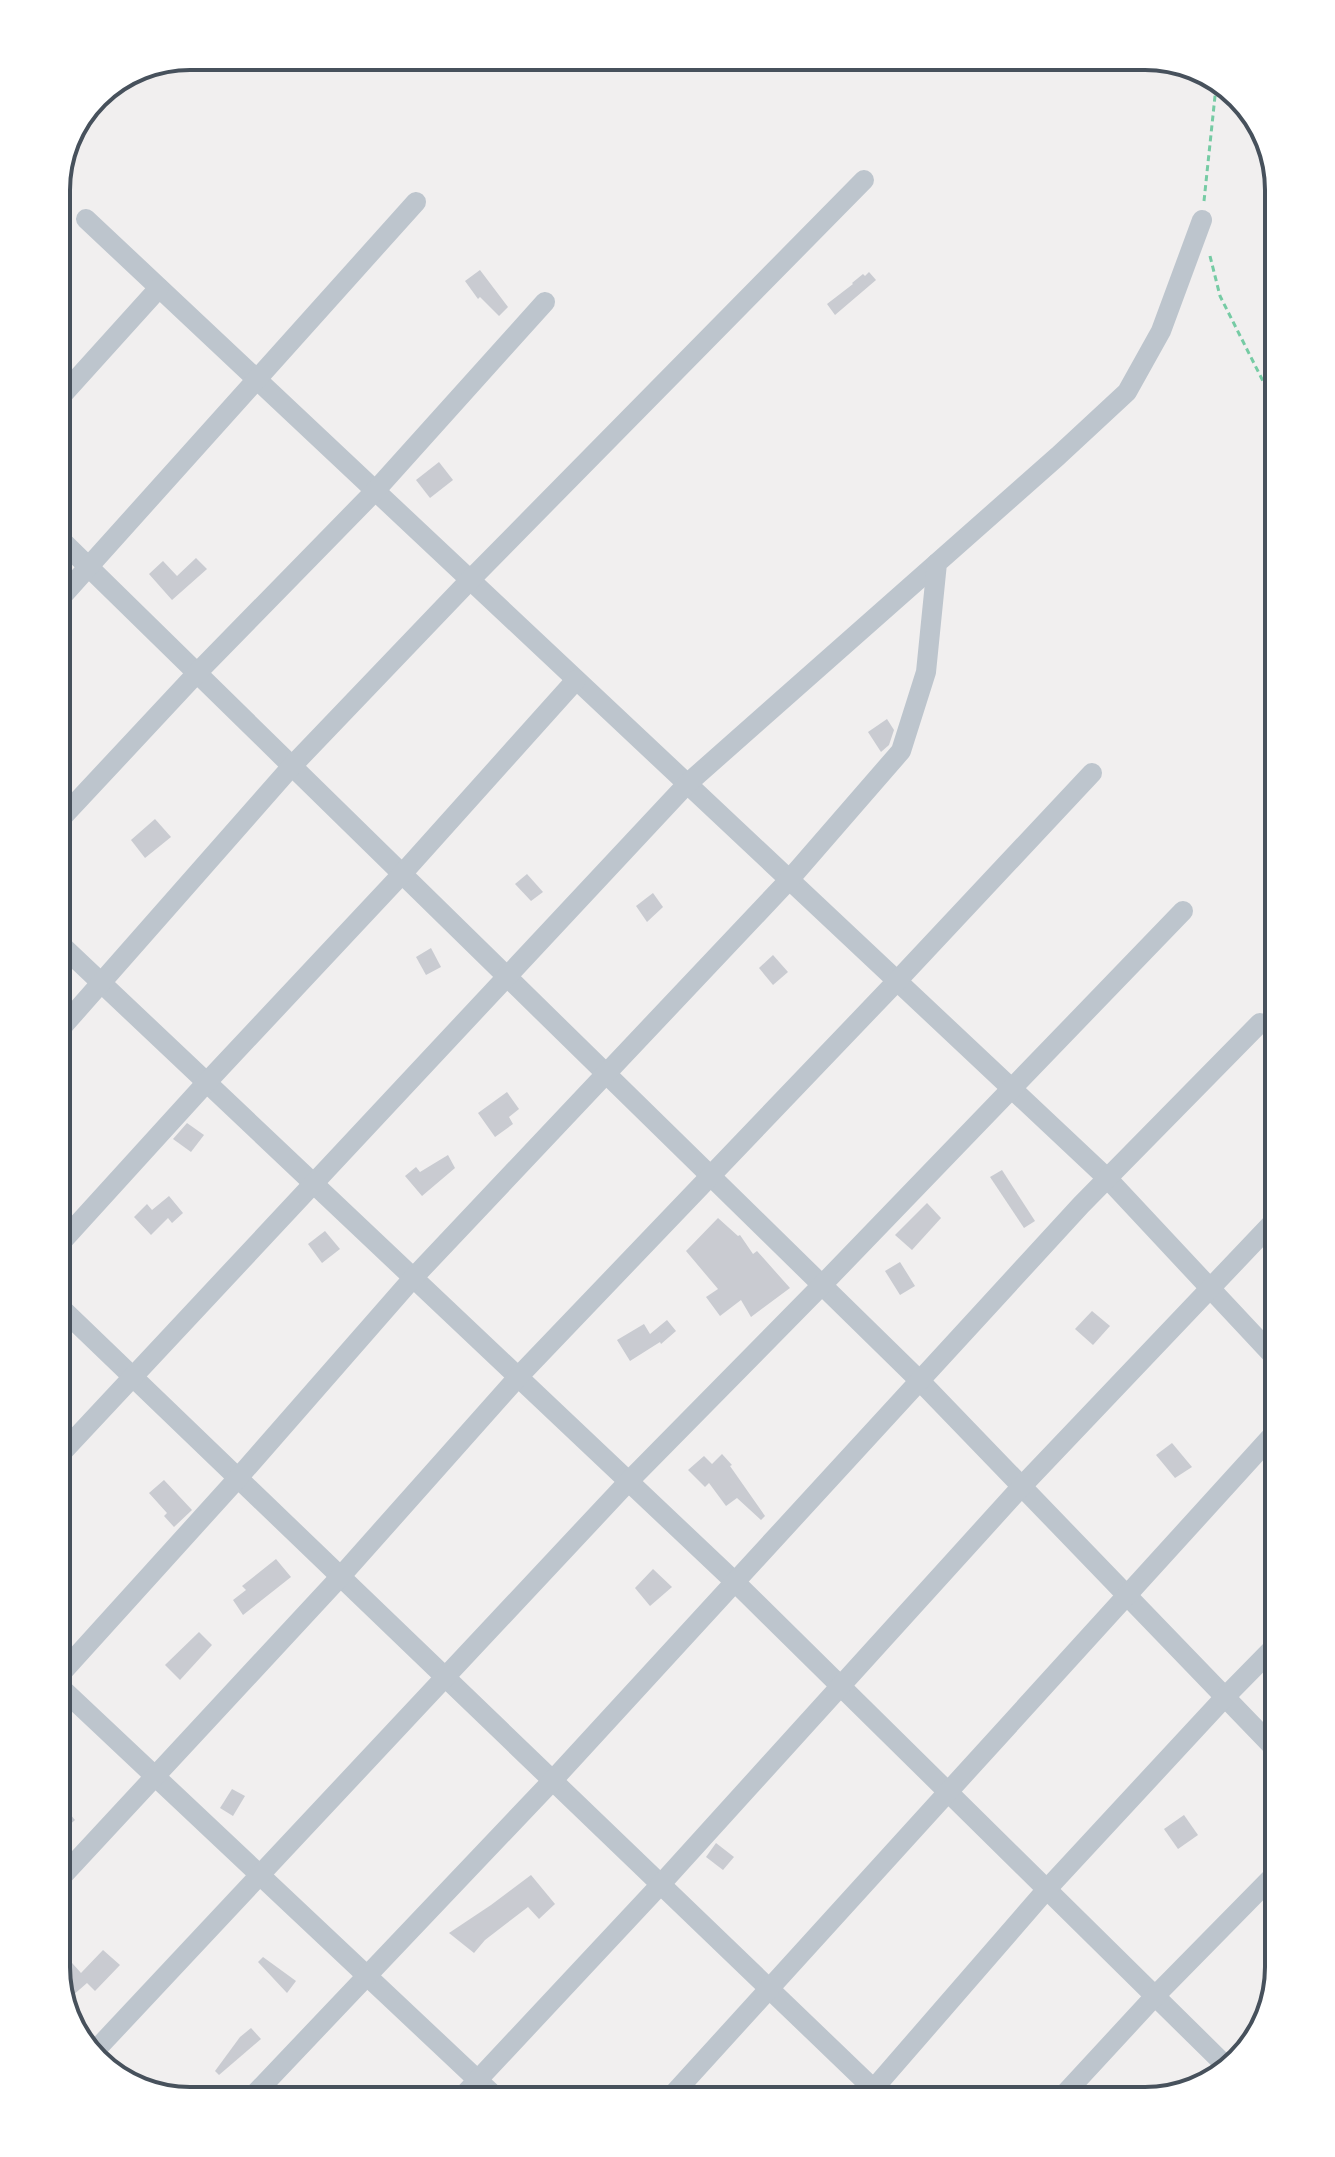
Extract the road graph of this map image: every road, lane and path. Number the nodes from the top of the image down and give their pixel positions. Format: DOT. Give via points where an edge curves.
graph roads {
  1 [pos="1215,93"];
  2 [pos="864,180"];
  3 [pos="416,202"];
  4 [pos="86,219"];
  5 [pos="1202,220"];
  6 [pos="1209,251"];
  7 [pos="159,288"];
  8 [pos="545,302"];
  9 [pos="256,378"];
  10 [pos="1265,385"];
  11 [pos="70,387"];
  12 [pos="375,491"];
  13 [pos="70,549"];
  14 [pos="937,563"];
  15 [pos="89,568"];
  16 [pos="470,580"];
  17 [pos="70,588"];
  18 [pos="197,673"];
  19 [pos="576,680"];
  20 [pos="292,766"];
  21 [pos="1092,773"];
  22 [pos="687,784"];
  23 [pos="70,809"];
  24 [pos="402,874"];
  25 [pos="789,880"];
  26 [pos="1183,911"];
  27 [pos="70,953"];
  28 [pos="506,976"];
  29 [pos="897,981"];
  30 [pos="101,982"];
  31 [pos="70,1018"];
  32 [pos="1260,1023"];
  33 [pos="606,1074"];
  34 [pos="207,1082"];
  35 [pos="1011,1088"];
  36 [pos="711,1176"];
  37 [pos="1108,1179"];
  38 [pos="313,1183"];
  39 [pos="1265,1231"];
  40 [pos="70,1233"];
  41 [pos="413,1278"];
  42 [pos="822,1285"];
  43 [pos="1210,1288"];
  44 [pos="70,1316"];
  45 [pos="1265,1347"];
  46 [pos="132,1376"];
  47 [pos="518,1377"];
  48 [pos="920,1381"];
  49 [pos="1265,1443"];
  50 [pos="70,1444"];
  51 [pos="238,1478"];
  52 [pos="628,1482"];
  53 [pos="1022,1486"];
  54 [pos="341,1576"];
  55 [pos="735,1582"];
  56 [pos="1126,1594"];
  57 [pos="1265,1656"];
  58 [pos="70,1665"];
  59 [pos="445,1677"];
  60 [pos="840,1685"];
  61 [pos="70,1694"];
  62 [pos="1225,1697"];
  63 [pos="1265,1738"];
  64 [pos="154,1775"];
  65 [pos="553,1780"];
  66 [pos="949,1792"];
  67 [pos="70,1868"];
  68 [pos="261,1876"];
  69 [pos="661,1884"];
  70 [pos="1265,1884"];
  71 [pos="1047,1889"];
  72 [pos="368,1976"];
  73 [pos="771,1989"];
  74 [pos="1155,1996"];
  75 [pos="100,2046"];
  76 [pos="1220,2060"];
  77 [pos="478,2080"];
  78 [pos="261,2087"];
  79 [pos="471,2087"];
  80 [pos="485,2087"];
  81 [pos="680,2087"];
  82 [pos="864,2087"];
  83 [pos="882,2087"];
  84 [pos="1071,2087"];
  1 -- 5 [label="path"];
  2 -- 16 [label="street"];
  3 -- 9 [label="street"];
  4 -- 7 [label="street"];
  5 -- 14 [label="street" via="1161,331 1127,392"];
  6 -- 10 [label="path" via="1220,296"];
  7 -- 9 [label="street"];
  7 -- 11 [label="street"];
  8 -- 12 [label="street"];
  9 -- 12 [label="street"];
  9 -- 15 [label="street"];
  12 -- 16 [label="street"];
  12 -- 18 [label="street"];
  13 -- 15 [label="street"];
  14 -- 22 [label="street"];
  14 -- 25 [label="street" via="926,672 901,751"];
  15 -- 17 [label="street"];
  15 -- 18 [label="street"];
  16 -- 19 [label="street"];
  16 -- 20 [label="street"];
  18 -- 20 [label="street"];
  18 -- 23 [label="street"];
  19 -- 22 [label="street"];
  19 -- 24 [label="street"];
  20 -- 24 [label="street"];
  20 -- 30 [label="street"];
  21 -- 29 [label="street"];
  22 -- 25 [label="street"];
  22 -- 28 [label="street"];
  24 -- 28 [label="street"];
  24 -- 34 [label="street"];
  25 -- 29 [label="street"];
  25 -- 33 [label="street"];
  26 -- 35 [label="street"];
  27 -- 30 [label="street"];
  28 -- 33 [label="street"];
  28 -- 38 [label="street"];
  29 -- 35 [label="street"];
  29 -- 36 [label="street"];
  30 -- 31 [label="street"];
  30 -- 34 [label="street"];
  32 -- 37 [label="street"];
  33 -- 36 [label="street"];
  33 -- 41 [label="street"];
  34 -- 38 [label="street"];
  34 -- 40 [label="street"];
  35 -- 37 [label="street"];
  35 -- 42 [label="street"];
  36 -- 42 [label="street"];
  36 -- 47 [label="street"];
  37 -- 43 [label="street"];
  37 -- 48 [label="street"];
  38 -- 41 [label="street"];
  38 -- 46 [label="street"];
  39 -- 43 [label="street"];
  41 -- 47 [label="street"];
  41 -- 51 [label="street"];
  42 -- 48 [label="street"];
  42 -- 52 [label="street"];
  43 -- 45 [label="street"];
  43 -- 53 [label="street"];
  44 -- 46 [label="street"];
  46 -- 50 [label="street"];
  46 -- 51 [label="street"];
  47 -- 52 [label="street"];
  47 -- 54 [label="street"];
  48 -- 53 [label="street"];
  48 -- 55 [label="street"];
  49 -- 56 [label="street"];
  51 -- 54 [label="street"];
  51 -- 58 [label="street"];
  52 -- 55 [label="street"];
  52 -- 59 [label="street"];
  53 -- 56 [label="street"];
  53 -- 60 [label="street"];
  54 -- 59 [label="street"];
  54 -- 64 [label="street"];
  55 -- 60 [label="street"];
  55 -- 65 [label="street"];
  56 -- 62 [label="street"];
  56 -- 66 [label="street"];
  57 -- 62 [label="street"];
  59 -- 65 [label="street"];
  59 -- 68 [label="street"];
  60 -- 66 [label="street"];
  60 -- 69 [label="street"];
  61 -- 64 [label="street"];
  62 -- 63 [label="street"];
  62 -- 71 [label="street"];
  64 -- 67 [label="street"];
  64 -- 68 [label="street"];
  65 -- 69 [label="street"];
  65 -- 72 [label="street"];
  66 -- 71 [label="street"];
  66 -- 73 [label="street"];
  68 -- 72 [label="street"];
  68 -- 75 [label="street"];
  69 -- 73 [label="street"];
  69 -- 77 [label="street"];
  70 -- 74 [label="street"];
  71 -- 74 [label="street"];
  71 -- 83 [label="street"];
  72 -- 77 [label="street"];
  72 -- 78 [label="street"];
  73 -- 81 [label="street"];
  73 -- 82 [label="street"];
  74 -- 76 [label="street"];
  74 -- 84 [label="street"];
  77 -- 79 [label="street"];
  77 -- 80 [label="street"];
}
